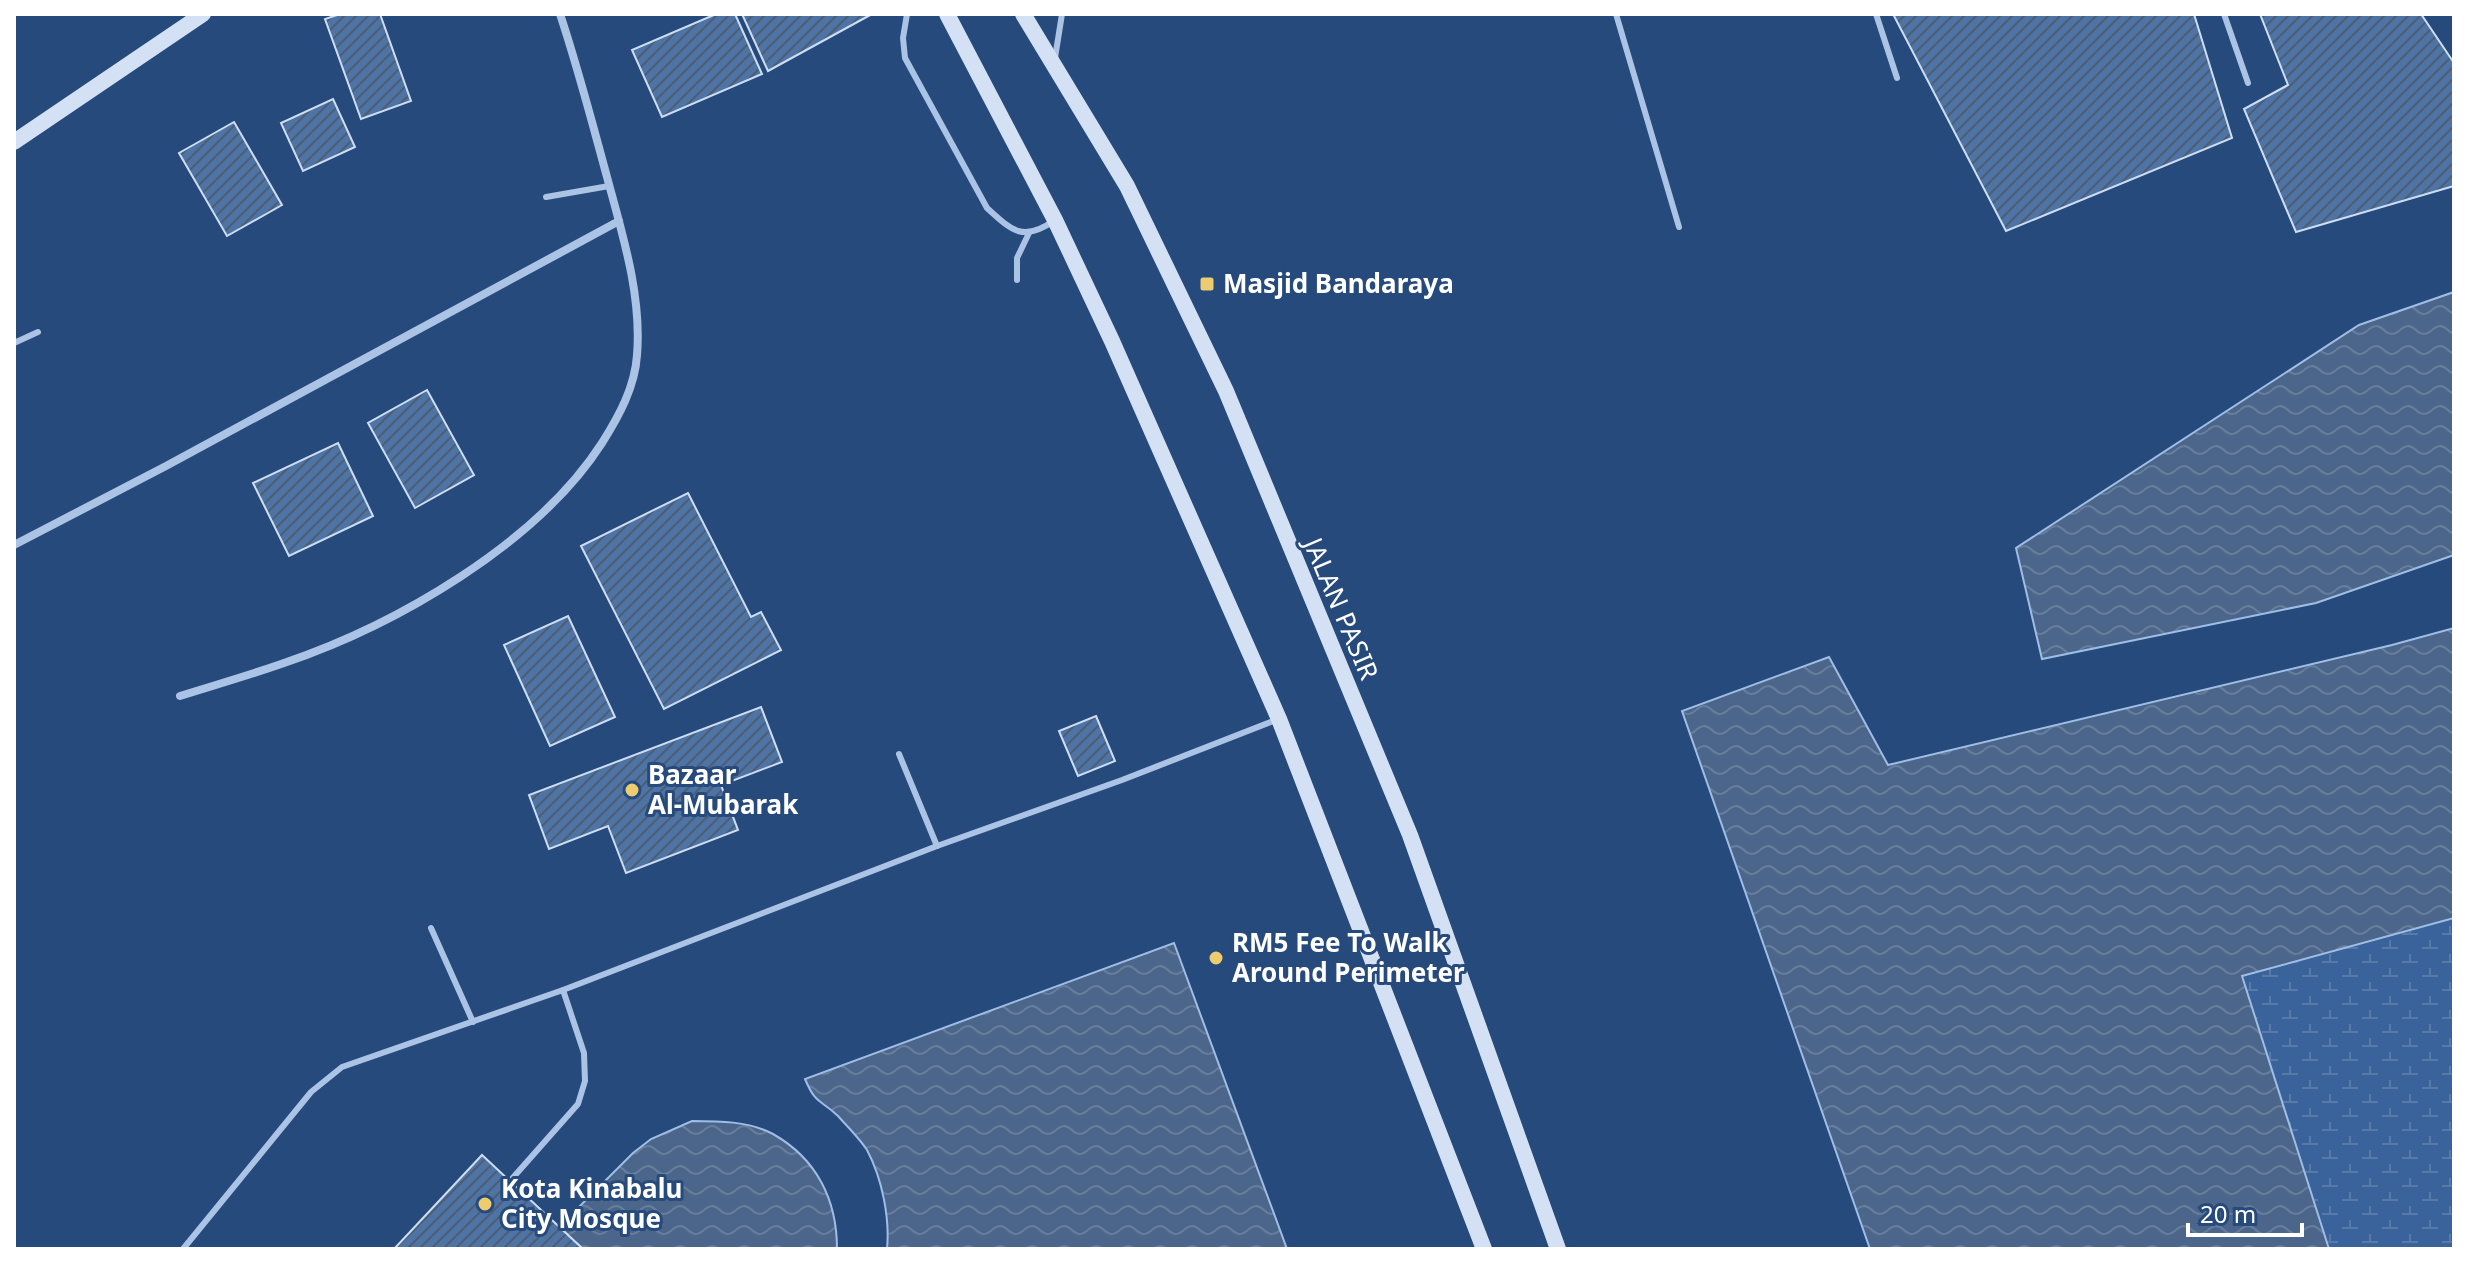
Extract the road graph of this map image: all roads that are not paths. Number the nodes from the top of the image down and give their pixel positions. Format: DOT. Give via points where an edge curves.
graph roads {
  1 [pos="203,14"];
  2 [pos="560,14"];
  3 [pos="907,14"];
  4 [pos="947,14"];
  5 [pos="1023,14"];
  6 [pos="1062,14"];
  7 [pos="1616,14"];
  8 [pos="1876,14"];
  9 [pos="2224,14"];
  10 [pos="1054,65"];
  11 [pos="1897,78"];
  12 [pos="2248,83"];
  13 [pos="14,142"];
  14 [pos="609,186"];
  15 [pos="546,197"];
  16 [pos="1055,220"];
  17 [pos="619,221"];
  18 [pos="1679,227"];
  19 [pos="1029,233"];
  20 [pos="1017,280"];
  21 [pos="38,332"];
  22 [pos="14,343"];
  23 [pos="14,545"];
  24 [pos="180,696"];
  25 [pos="1279,719"];
  26 [pos="899,754"];
  27 [pos="937,846"];
  28 [pos="431,928"];
  29 [pos="563,990"];
  30 [pos="473,1022"];
  31 [pos="510,1181"];
  32 [pos="183,1249"];
  33 [pos="1484,1249"];
  34 [pos="1558,1249"];
  1 -- 13 [label="main road"];
  2 -- 14 [label="street"];
  3 -- 19 [label="lane" via="905,58 973,186 1001,221"];
  4 -- 16 [label="main road"];
  5 -- 10 [label="main road, JALAN PASIR"];
  6 -- 10 [label="lane"];
  7 -- 18 [label="lane"];
  8 -- 11 [label="lane"];
  9 -- 12 [label="lane"];
  10 -- 34 [label="main road, JALAN PASIR" via="1127,186 1226,391 1410,835"];
  14 -- 15 [label="lane"];
  14 -- 17 [label="street"];
  16 -- 19 [label="lane"];
  16 -- 25 [label="main road"];
  17 -- 23 [label="street"];
  17 -- 24 [label="street" via="637,325 631,389 587,466 554,503 511,542 363,630 286,663"];
  19 -- 20 [label="lane" via="1017,258"];
  21 -- 22 [label="lane"];
  25 -- 27 [label="lane"];
  25 -- 33 [label="main road"];
  26 -- 27 [label="lane"];
  27 -- 29 [label="lane"];
  28 -- 30 [label="lane"];
  29 -- 30 [label="lane"];
  29 -- 31 [label="lane" via="584,1053 585,1081 578,1104"];
  30 -- 32 [label="lane" via="342,1067 311,1092"];
}
